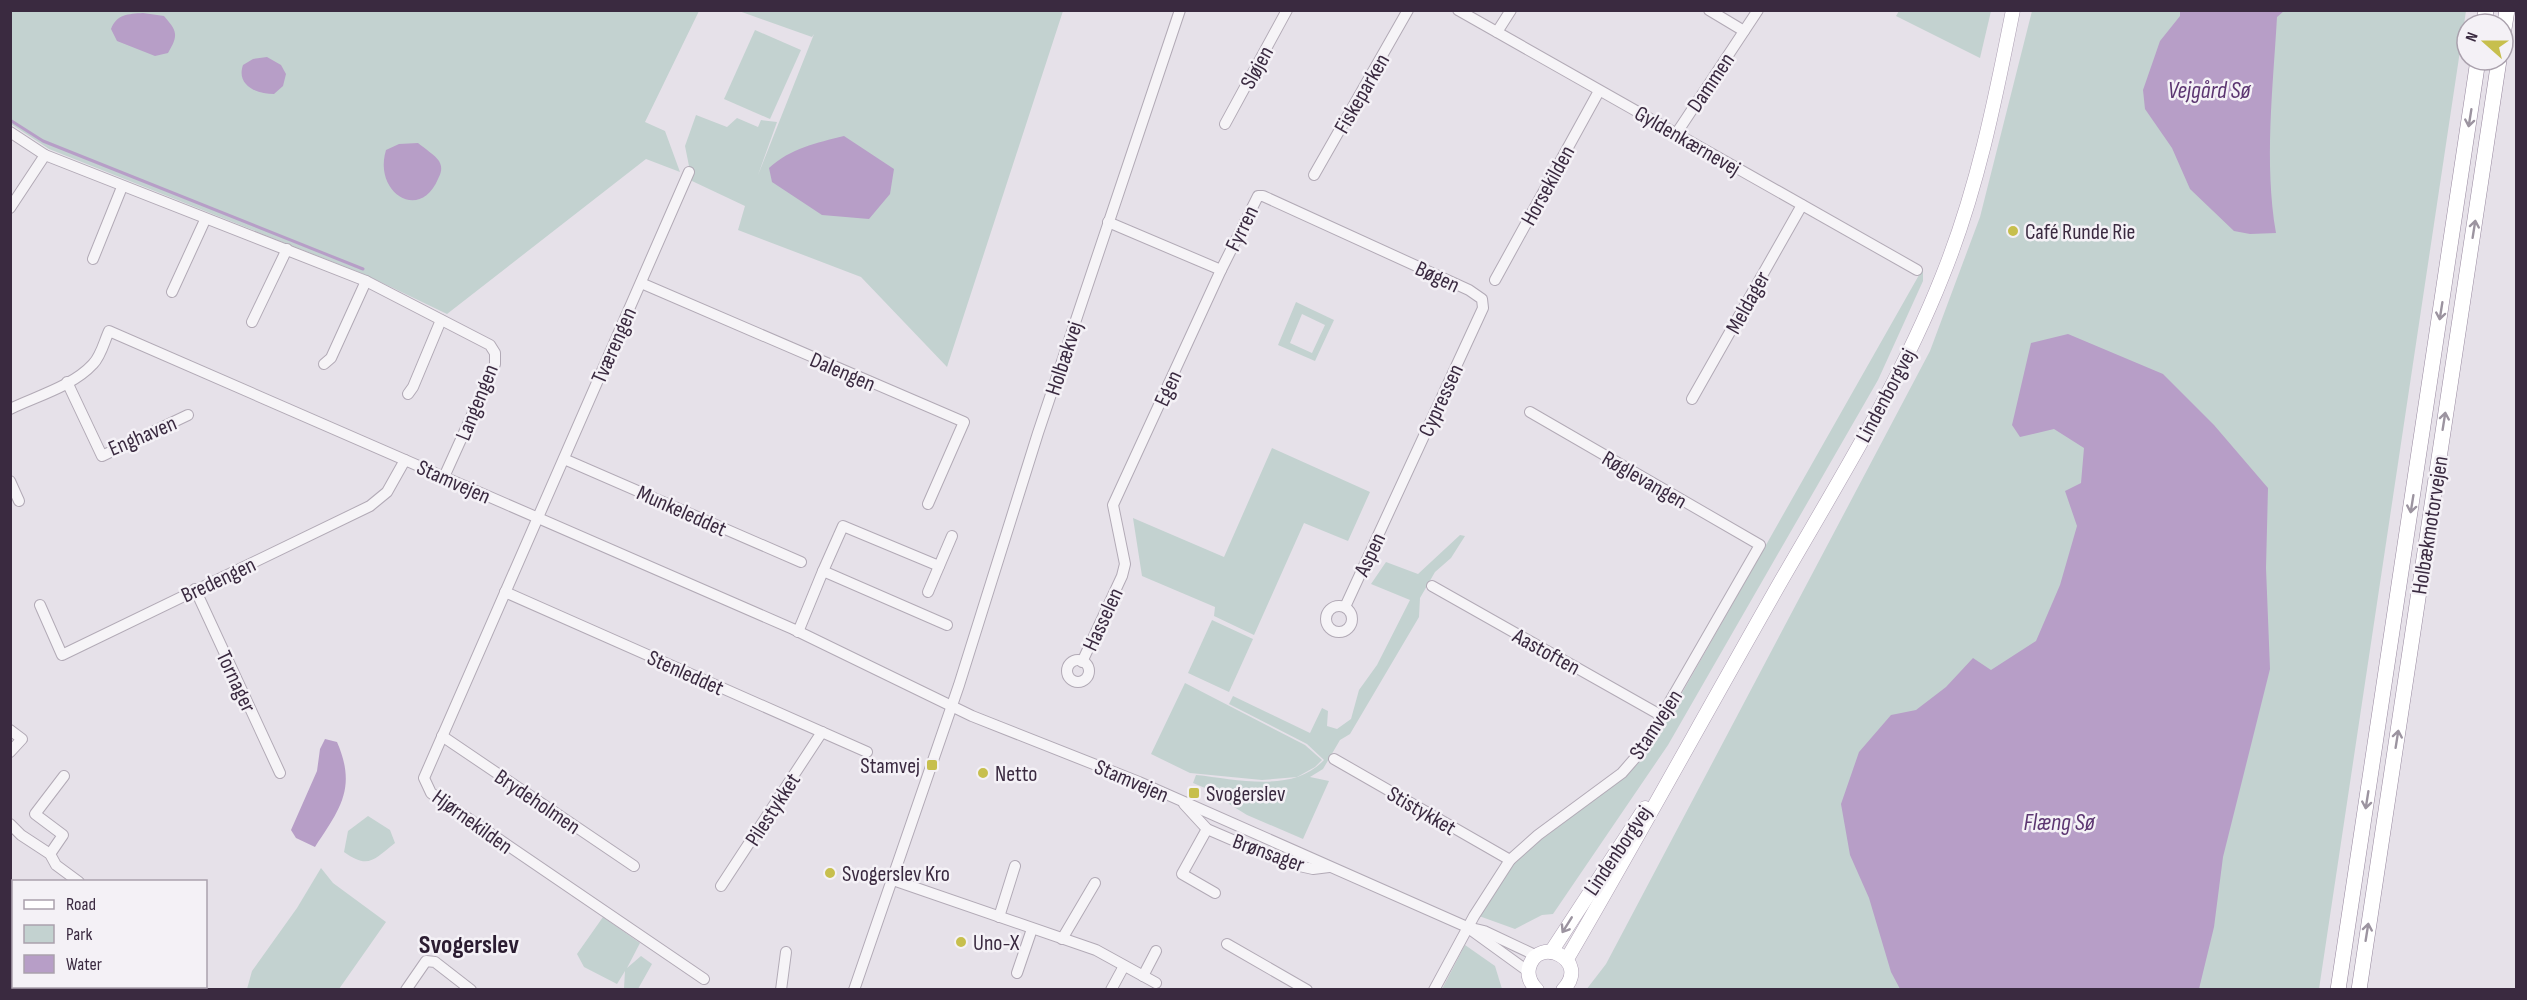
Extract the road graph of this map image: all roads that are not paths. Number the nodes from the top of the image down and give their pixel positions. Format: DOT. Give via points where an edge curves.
graph roads {
  1 [pos="1180,10"];
  2 [pos="1287,10"];
  3 [pos="1408,10"];
  4 [pos="1458,10"];
  5 [pos="1511,10"];
  6 [pos="1709,10"];
  7 [pos="1758,10"];
  8 [pos="2013,10"];
  9 [pos="1744,31"];
  10 [pos="1497,32"];
  11 [pos="2476,72"];
  12 [pos="2497,72"];
  13 [pos="1599,91"];
  14 [pos="1225,124"];
  15 [pos="10,132"];
  16 [pos="1676,134"];
  17 [pos="45,154"];
  18 [pos="689,172"];
  19 [pos="1314,175"];
  20 [pos="122,187"];
  21 [pos="1802,205"];
  22 [pos="10,208"];
  23 [pos="1314,219"];
  24 [pos="205,220"];
  25 [pos="1108,222"];
  26 [pos="287,249"];
  27 [pos="93,259"];
  28 [pos="1221,270"];
  29 [pos="1917,270"];
  30 [pos="1495,280"];
  31 [pos="366,281"];
  32 [pos="640,283"];
  33 [pos="172,292"];
  34 [pos="1482,299"];
  35 [pos="441,321"];
  36 [pos="252,322"];
  37 [pos="324,364"];
  38 [pos="67,382"];
  39 [pos="408,394"];
  40 [pos="1692,399"];
  41 [pos="11,407"];
  42 [pos="1530,412"];
  43 [pos="188,415"];
  44 [pos="564,459"];
  45 [pos="405,460"];
  46 [pos="444,477"];
  47 [pos="10,482"];
  48 [pos="1394,500"];
  49 [pos="20,501"];
  50 [pos="928,504"];
  51 [pos="537,518"];
  52 [pos="952,536"];
  53 [pos="1760,545"];
  54 [pos="801,562"];
  55 [pos="939,566"];
  56 [pos="822,571"];
  57 [pos="1122,576"];
  58 [pos="1431,586"];
  59 [pos="195,589"];
  60 [pos="505,592"];
  61 [pos="928,592"];
  62 [pos="40,605"];
  63 [pos="1345,608"];
  64 [pos="947,625"];
  65 [pos="798,632"];
  66 [pos="1082,662"];
  67 [pos="952,707"];
  68 [pos="1662,716"];
  69 [pos="10,730"];
  70 [pos="822,732"];
  71 [pos="442,736"];
  72 [pos="1685,750"];
  73 [pos="10,752"];
  74 [pos="867,752"];
  75 [pos="1334,759"];
  76 [pos="280,772"];
  77 [pos="64,776"];
  78 [pos="1182,801"];
  79 [pos="10,824"];
  80 [pos="1208,829"];
  81 [pos="50,854"];
  82 [pos="1510,860"];
  83 [pos="634,866"];
  84 [pos="1016,866"];
  85 [pos="1331,867"];
  86 [pos="76,880"];
  87 [pos="893,880"];
  88 [pos="1095,883"];
  89 [pos="722,886"];
  90 [pos="1215,893"];
  91 [pos="999,917"];
  92 [pos="1467,927"];
  93 [pos="1032,928"];
  94 [pos="1062,939"];
  95 [pos="1227,944"];
  96 [pos="1156,951"];
  97 [pos="786,952"];
  98 [pos="1551,952"];
  99 [pos="1537,956"];
  100 [pos="1567,959"];
  101 [pos="1124,966"];
  102 [pos="1017,973"];
  103 [pos="1143,976"];
  104 [pos="704,979"];
  105 [pos="1156,983"];
  106 [pos="1532,984"];
  107 [pos="406,990"];
  108 [pos="471,990"];
  109 [pos="781,990"];
  110 [pos="855,990"];
  111 [pos="1111,990"];
  112 [pos="1306,990"];
  113 [pos="1434,990"];
  114 [pos="1563,990"];
  115 [pos="2338,990"];
  116 [pos="2359,990"];
  1 -- 25 [label="street, Holbækvej"];
  2 -- 14 [label="street, Sløjen"];
  3 -- 19 [label="street, Fiskeparken"];
  4 -- 10 [label="street, Gyldenkærnevej"];
  5 -- 10 [label="street"];
  6 -- 9 [label="street, Dammen"];
  7 -- 9 [label="street, Dammen"];
  8 -- 72 [label="main road, Lindenborgvej" via="1973,189 1912,346"];
  9 -- 16 [label="street, Dammen"];
  10 -- 13 [label="street, Gyldenkærnevej"];
  11 -- 115 [label="highway, Holbækmotorvejen, one-way"];
  116 -- 12 [label="highway, Holbækmotorvejen, one-way"];
  13 -- 16 [label="street, Gyldenkærnevej"];
  13 -- 30 [label="street, Horsekilden"];
  15 -- 17 [label="street, Langengen"];
  16 -- 21 [label="street, Gyldenkærnevej"];
  17 -- 20 [label="street, Langengen"];
  17 -- 22 [label="street"];
  18 -- 32 [label="street, Tværengen"];
  20 -- 24 [label="street, Langengen"];
  20 -- 27 [label="street"];
  21 -- 29 [label="street, Gyldenkærnevej"];
  21 -- 40 [label="street, Meldager"];
  23 -- 28 [label="street, Fyrren" via="1258,196"];
  23 -- 34 [label="street, Bøgen"];
  24 -- 26 [label="street, Langengen"];
  24 -- 33 [label="street"];
  25 -- 28 [label="street, Fyrren"];
  25 -- 67 [label="street, Holbækvej"];
  26 -- 31 [label="street, Langengen"];
  26 -- 36 [label="street"];
  28 -- 57 [label="street, Egen" via="1113,505 1125,564"];
  31 -- 35 [label="street, Langengen"];
  31 -- 37 [label="street" via="331,358"];
  32 -- 44 [label="street, Tværengen"];
  32 -- 50 [label="street, Dalengen" via="964,422"];
  34 -- 48 [label="street, Cypressen" via="1482,308"];
  35 -- 39 [label="street"];
  35 -- 46 [label="street, Langengen" via="490,345 495,353 495,364"];
  38 -- 41 [label="street"];
  38 -- 43 [label="street, Enghaven" via="102,456"];
  38 -- 45 [label="street, Stamvejen" via="94,363 109,331"];
  42 -- 53 [label="street, Røglevangen"];
  44 -- 51 [label="street, Tværengen"];
  44 -- 54 [label="street, Munkeleddet"];
  45 -- 46 [label="street, Stamvejen"];
  45 -- 59 [label="street, Bredengen" via="387,492 370,506"];
  46 -- 51 [label="street, Stamvejen"];
  47 -- 49 [label="street"];
  48 -- 63 [label="street, Aspen"];
  51 -- 60 [label="street, Hjørnekilden"];
  51 -- 65 [label="street, Stamvejen"];
  52 -- 55 [label="street"];
  53 -- 68 [label="street, Stamvejen"];
  55 -- 56 [label="street" via="843,525"];
  55 -- 61 [label="street"];
  56 -- 64 [label="street"];
  56 -- 65 [label="street"];
  57 -- 66 [label="street, Hasselen"];
  58 -- 68 [label="street, Aastoften"];
  59 -- 62 [label="street, Bredengen" via="62,655"];
  59 -- 76 [label="street, Tornager"];
  60 -- 70 [label="street, Stenleddet"];
  60 -- 71 [label="street, Hjørnekilden"];
  65 -- 67 [label="street, Stamvejen"];
  67 -- 78 [label="street, Stamvejen"];
  67 -- 87 [label="street, Holbækvej"];
  68 -- 82 [label="street, Stamvejen" via="1642,750 1622,773"];
  69 -- 73 [label="street" via="22,739"];
  70 -- 74 [label="street, Stenleddet"];
  70 -- 89 [label="street, Pilestykket"];
  71 -- 83 [label="street, Brydeholmen"];
  71 -- 104 [label="street, Hjørnekilden" via="425,773 425,784 431,794"];
  72 -- 98 [label="main road, Lindenborgvej, one-way"];
  72 -- 100 [label="main road, Lindenborgvej"];
  75 -- 82 [label="street, Stistykket"];
  77 -- 81 [label="street" via="35,814 63,835"];
  78 -- 80 [label="street, Brønsager"];
  78 -- 85 [label="street, Stamvejen"];
  79 -- 81 [label="street"];
  80 -- 85 [label="street, Brønsager" via="1286,863 1313,869"];
  80 -- 90 [label="street, Brønsager" via="1182,874"];
  81 -- 86 [label="street" via="56,865"];
  82 -- 92 [label="street, Stamvejen"];
  84 -- 91 [label="street"];
  85 -- 92 [label="street, Stamvejen"];
  87 -- 91 [label="street"];
  87 -- 110 [label="street, Holbækvej"];
  88 -- 94 [label="street"];
  91 -- 93 [label="street"];
  92 -- 99 [label="street, Stamvejen"];
  92 -- 106 [label="street, Stamvejen"];
  92 -- 113 [label="street, Stamvejen"];
  93 -- 94 [label="street"];
  93 -- 102 [label="street"];
  94 -- 101 [label="street" via="1096,950"];
  95 -- 112 [label="street"];
  96 -- 103 [label="street"];
  97 -- 109 [label="street"];
  98 -- 99 [label="main road"];
  98 -- 100 [label="main road"];
  99 -- 106 [label="main road" via="1531,963"];
  100 -- 114 [label="main road" via="1571,975"];
  101 -- 103 [label="street"];
  101 -- 111 [label="street"];
  103 -- 105 [label="street"];
  107 -- 108 [label="street" via="426,961 435,962"];
}
